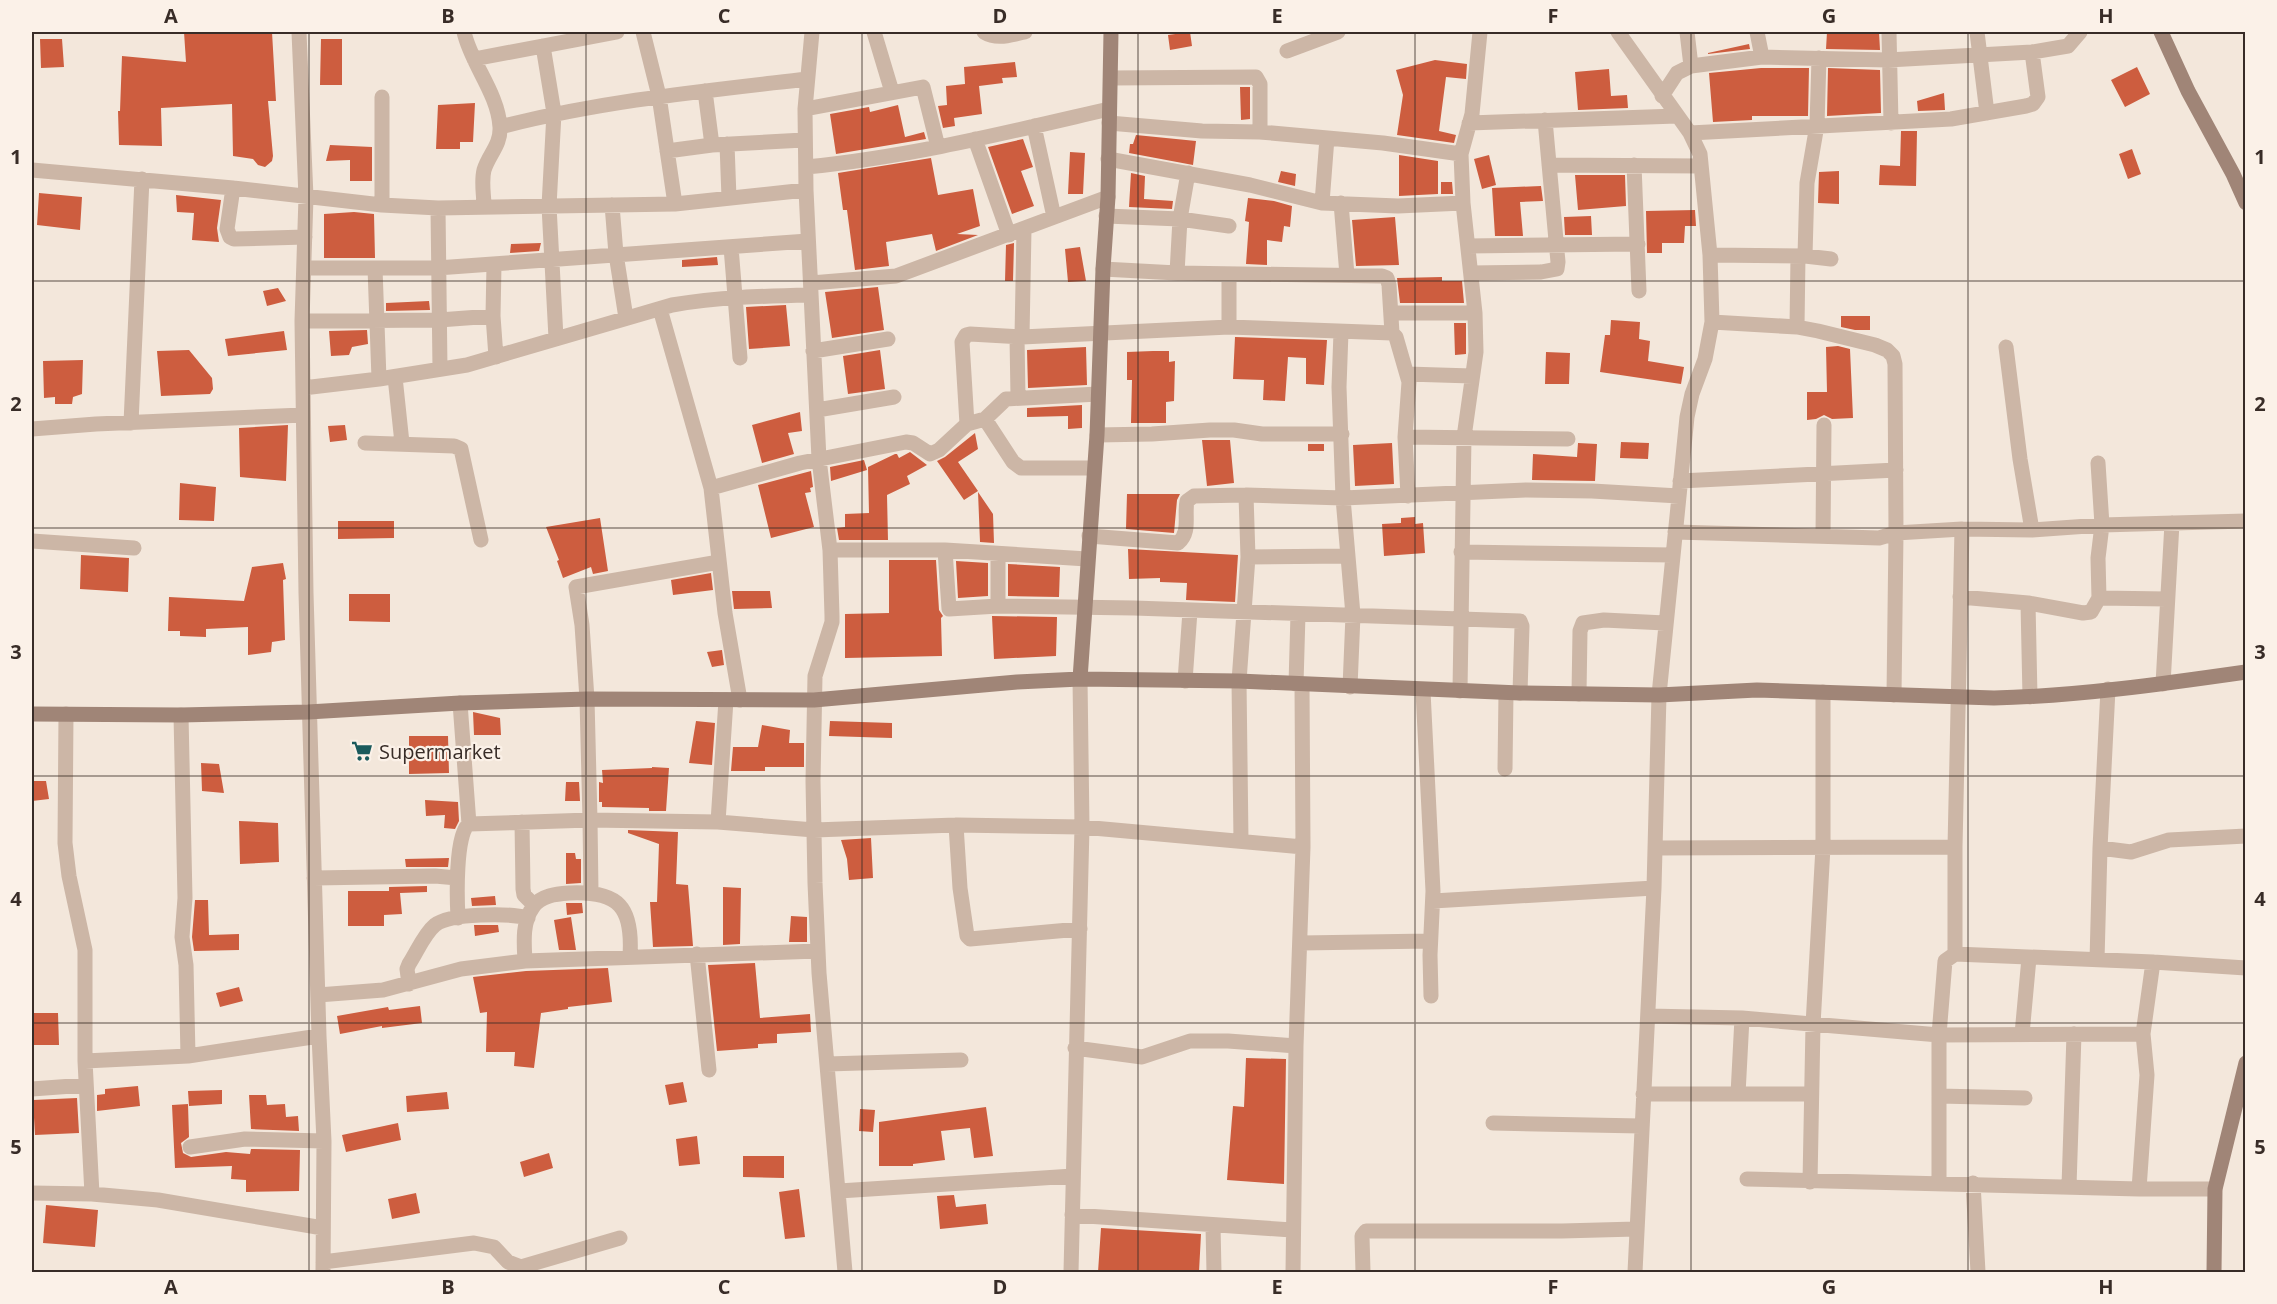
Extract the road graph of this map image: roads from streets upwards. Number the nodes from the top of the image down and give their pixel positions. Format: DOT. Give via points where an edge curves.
graph roads {
  1 [pos="299,32"];
  2 [pos="464,32"];
  3 [pos="617,32"];
  4 [pos="646,32"];
  5 [pos="810,32"];
  6 [pos="874,32"];
  7 [pos="984,32"];
  8 [pos="1024,32"];
  9 [pos="1111,32"];
  10 [pos="1338,32"];
  11 [pos="1480,32"];
  12 [pos="1618,32"];
  13 [pos="1687,32"];
  14 [pos="1757,32"];
  15 [pos="1889,32"];
  16 [pos="1977,32"];
  17 [pos="2080,32"];
  18 [pos="2161,32"];
  19 [pos="543,46"];
  20 [pos="1287,51"];
  21 [pos="2032,52"];
  22 [pos="1980,54"];
  23 [pos="1762,57"];
  24 [pos="1819,58"];
  25 [pos="474,59"];
  26 [pos="1888,60"];
  27 [pos="1691,66"];
  28 [pos="1111,78"];
  29 [pos="807,79"];
  30 [pos="705,91"];
  31 [pos="892,92"];
  32 [pos="659,96"];
  33 [pos="1662,96"];
  34 [pos="382,97"];
  35 [pos="805,109"];
  36 [pos="554,113"];
  37 [pos="1987,113"];
  38 [pos="1109,116"];
  39 [pos="1677,116"];
  40 [pos="1545,120"];
  41 [pos="1469,123"];
  42 [pos="1891,123"];
  43 [pos="1816,125"];
  44 [pos="1034,126"];
  45 [pos="500,127"];
  46 [pos="1260,132"];
  47 [pos="1690,133"];
  48 [pos="1327,138"];
  49 [pos="975,139"];
  50 [pos="804,140"];
  51 [pos="720,144"];
  52 [pos="939,147"];
  53 [pos="667,152"];
  54 [pos="1461,154"];
  55 [pos="1108,159"];
  56 [pos="1549,165"];
  57 [pos="1634,165"];
  58 [pos="806,166"];
  59 [pos="1701,166"];
  60 [pos="32,170"];
  61 [pos="1188,173"];
  62 [pos="142,179"];
  63 [pos="233,188"];
  64 [pos="806,190"];
  65 [pos="306,197"];
  66 [pos="1108,197"];
  67 [pos="729,198"];
  68 [pos="1322,203"];
  69 [pos="1341,203"];
  70 [pos="1463,203"];
  71 [pos="2246,203"];
  72 [pos="675,204"];
  73 [pos="382,205"];
  74 [pos="612,205"];
  75 [pos="549,206"];
  76 [pos="484,207"];
  77 [pos="438,208"];
  78 [pos="1106,216"];
  79 [pos="1054,217"];
  80 [pos="1180,219"];
  81 [pos="1229,226"];
  82 [pos="1024,229"];
  83 [pos="1009,235"];
  84 [pos="305,237"];
  85 [pos="808,242"];
  86 [pos="1638,244"];
  87 [pos="1557,245"];
  88 [pos="1468,246"];
  89 [pos="731,247"];
  90 [pos="616,254"];
  91 [pos="1710,255"];
  92 [pos="1802,256"];
  93 [pos="1831,259"];
  94 [pos="551,261"];
  95 [pos="494,265"];
  96 [pos="304,268"];
  97 [pos="375,268"];
  98 [pos="437,268"];
  99 [pos="1103,269"];
  100 [pos="1177,273"];
  101 [pos="1471,273"];
  102 [pos="1229,274"];
  103 [pos="1347,275"];
  104 [pos="811,289"];
  105 [pos="1639,291"];
  106 [pos="736,297"];
  107 [pos="660,309"];
  108 [pos="1391,313"];
  109 [pos="1475,313"];
  110 [pos="493,316"];
  111 [pos="626,318"];
  112 [pos="376,320"];
  113 [pos="439,320"];
  114 [pos="302,321"];
  115 [pos="1712,322"];
  116 [pos="1228,327"];
  117 [pos="1797,327"];
  118 [pos="1341,332"];
  119 [pos="1392,333"];
  120 [pos="1101,334"];
  121 [pos="1020,337"];
  122 [pos="556,338"];
  123 [pos="888,339"];
  124 [pos="2006,347"];
  125 [pos="813,351"];
  126 [pos="496,357"];
  127 [pos="740,357"];
  128 [pos="440,369"];
  129 [pos="1407,374"];
  130 [pos="1472,376"];
  131 [pos="395,377"];
  132 [pos="379,379"];
  133 [pos="303,388"];
  134 [pos="1098,394"];
  135 [pos="894,397"];
  136 [pos="1018,397"];
  137 [pos="817,410"];
  138 [pos="303,415"];
  139 [pos="985,419"];
  140 [pos="131,423"];
  141 [pos="967,424"];
  142 [pos="1824,424"];
  143 [pos="32,429"];
  144 [pos="1342,434"];
  145 [pos="1097,435"];
  146 [pos="1405,437"];
  147 [pos="1464,437"];
  148 [pos="1568,439"];
  149 [pos="402,442"];
  150 [pos="365,443"];
  151 [pos="819,459"];
  152 [pos="2098,464"];
  153 [pos="1094,468"];
  154 [pos="1896,470"];
  155 [pos="1825,474"];
  156 [pos="711,488"];
  157 [pos="1680,489"];
  158 [pos="1462,492"];
  159 [pos="1245,495"];
  160 [pos="1408,496"];
  161 [pos="1343,498"];
  162 [pos="2246,521"];
  163 [pos="2172,523"];
  164 [pos="2102,525"];
  165 [pos="1962,529"];
  166 [pos="2032,530"];
  167 [pos="1675,532"];
  168 [pos="1896,533"];
  169 [pos="1089,536"];
  170 [pos="1823,536"];
  171 [pos="481,540"];
  172 [pos="32,541"];
  173 [pos="134,549"];
  174 [pos="830,550"];
  175 [pos="945,550"];
  176 [pos="1461,552"];
  177 [pos="998,554"];
  178 [pos="1673,555"];
  179 [pos="1348,556"];
  180 [pos="1248,557"];
  181 [pos="1087,559"];
  182 [pos="719,562"];
  183 [pos="1960,597"];
  184 [pos="2099,598"];
  185 [pos="2167,599"];
  186 [pos="2028,603"];
  187 [pos="998,606"];
  188 [pos="1085,607"];
  189 [pos="1190,610"];
  190 [pos="1245,612"];
  191 [pos="1298,614"];
  192 [pos="1353,615"];
  193 [pos="1460,617"];
  194 [pos="1665,623"];
  195 [pos="2246,672"];
  196 [pos="1080,680"];
  197 [pos="1185,681"];
  198 [pos="1239,681"];
  199 [pos="2163,684"];
  200 [pos="1299,685"];
  201 [pos="1350,687"];
  202 [pos="2108,689"];
  203 [pos="1423,691"];
  204 [pos="1460,691"];
  205 [pos="1513,693"];
  206 [pos="1823,693"];
  207 [pos="1579,694"];
  208 [pos="1659,695"];
  209 [pos="1894,695"];
  210 [pos="2030,697"];
  211 [pos="1959,698"];
  212 [pos="587,699"];
  213 [pos="733,700"];
  214 [pos="814,700"];
  215 [pos="460,703"];
  216 [pos="309,712"];
  217 [pos="32,714"];
  218 [pos="66,714"];
  219 [pos="181,714"];
  220 [pos="1505,769"];
  221 [pos="590,820"];
  222 [pos="522,822"];
  223 [pos="718,822"];
  224 [pos="469,824"];
  225 [pos="956,825"];
  226 [pos="1082,827"];
  227 [pos="814,830"];
  228 [pos="2246,837"];
  229 [pos="1241,841"];
  230 [pos="1303,847"];
  231 [pos="1823,847"];
  232 [pos="1955,847"];
  233 [pos="1656,848"];
  234 [pos="2100,848"];
  235 [pos="314,878"];
  236 [pos="457,878"];
  237 [pos="1654,888"];
  238 [pos="591,892"];
  239 [pos="1433,901"];
  240 [pos="531,911"];
  241 [pos="458,918"];
  242 [pos="1080,930"];
  243 [pos="1430,941"];
  244 [pos="1301,943"];
  245 [pos="818,951"];
  246 [pos="697,954"];
  247 [pos="1955,954"];
  248 [pos="630,956"];
  249 [pos="2029,958"];
  250 [pos="2097,960"];
  251 [pos="525,961"];
  252 [pos="2153,962"];
  253 [pos="2246,968"];
  254 [pos="409,984"];
  255 [pos="318,995"];
  256 [pos="1431,996"];
  257 [pos="1648,1016"];
  258 [pos="1742,1018"];
  259 [pos="1813,1025"];
  260 [pos="2022,1034"];
  261 [pos="2074,1034"];
  262 [pos="2143,1034"];
  263 [pos="1939,1035"];
  264 [pos="319,1036"];
  265 [pos="1296,1046"];
  266 [pos="1075,1048"];
  267 [pos="188,1056"];
  268 [pos="961,1060"];
  269 [pos="85,1061"];
  270 [pos="2246,1063"];
  271 [pos="827,1064"];
  272 [pos="709,1070"];
  273 [pos="86,1085"];
  274 [pos="32,1089"];
  275 [pos="1643,1094"];
  276 [pos="1738,1094"];
  277 [pos="1811,1094"];
  278 [pos="1939,1096"];
  279 [pos="2025,1098"];
  280 [pos="1493,1123"];
  281 [pos="1641,1126"];
  282 [pos="324,1141"];
  283 [pos="190,1147"];
  284 [pos="1073,1176"];
  285 [pos="1747,1179"];
  286 [pos="1810,1182"];
  287 [pos="1939,1183"];
  288 [pos="1973,1184"];
  289 [pos="2069,1186"];
  290 [pos="2139,1189"];
  291 [pos="2215,1189"];
  292 [pos="839,1191"];
  293 [pos="32,1193"];
  294 [pos="92,1194"];
  295 [pos="1072,1215"];
  296 [pos="1213,1226"];
  297 [pos="323,1228"];
  298 [pos="1636,1229"];
  299 [pos="1292,1230"];
  300 [pos="620,1238"];
  301 [pos="323,1267"];
  302 [pos="845,1272"];
  303 [pos="1071,1272"];
  304 [pos="1214,1272"];
  305 [pos="1293,1272"];
  306 [pos="1363,1272"];
  307 [pos="1635,1272"];
  308 [pos="1978,1272"];
  309 [pos="2214,1272"];
  1 -- 65 [label="street"];
  2 -- 25 [label="street"];
  3 -- 19 [label="street"];
  4 -- 32 [label="street"];
  5 -- 29 [label="street"];
  6 -- 31 [label="street"];
  7 -- 8 [label="street" via="998,37"];
  9 -- 28 [label="street"];
  10 -- 20 [label="street"];
  11 -- 41 [label="street"];
  12 -- 33 [label="street"];
  13 -- 27 [label="street"];
  14 -- 23 [label="street"];
  15 -- 26 [label="street"];
  16 -- 22 [label="street"];
  17 -- 21 [label="street" via="2068,46"];
  18 -- 71 [label="street"];
  19 -- 25 [label="street"];
  19 -- 36 [label="street"];
  21 -- 22 [label="street"];
  21 -- 37 [label="street" via="2036,101"];
  22 -- 26 [label="street"];
  22 -- 37 [label="street"];
  23 -- 24 [label="street"];
  23 -- 27 [label="street"];
  24 -- 26 [label="street"];
  24 -- 43 [label="street"];
  25 -- 45 [label="street"];
  26 -- 42 [label="street"];
  27 -- 33 [label="street" via="1677,73"];
  28 -- 38 [label="street"];
  28 -- 46 [label="street" via="1256,77 1260,84"];
  29 -- 30 [label="street"];
  29 -- 35 [label="street"];
  30 -- 32 [label="street"];
  30 -- 51 [label="street"];
  31 -- 35 [label="street"];
  31 -- 52 [label="street" via="923,87"];
  32 -- 36 [label="street"];
  32 -- 53 [label="street"];
  33 -- 39 [label="street"];
  34 -- 73 [label="street"];
  35 -- 50 [label="street"];
  36 -- 45 [label="street"];
  36 -- 75 [label="street"];
  37 -- 42 [label="street"];
  38 -- 44 [label="street"];
  38 -- 46 [label="street" via="1202,132"];
  38 -- 55 [label="street"];
  39 -- 40 [label="street"];
  39 -- 47 [label="street"];
  40 -- 41 [label="street"];
  40 -- 56 [label="street"];
  41 -- 54 [label="street"];
  42 -- 43 [label="street"];
  43 -- 47 [label="street"];
  43 -- 92 [label="street"];
  44 -- 49 [label="street"];
  44 -- 79 [label="street"];
  45 -- 76 [label="street" via="498,144 485,168"];
  46 -- 48 [label="street"];
  47 -- 59 [label="street" via="1699,149"];
  48 -- 54 [label="street"];
  48 -- 68 [label="street"];
  49 -- 52 [label="street"];
  49 -- 83 [label="street"];
  50 -- 51 [label="street"];
  50 -- 58 [label="street"];
  51 -- 53 [label="street"];
  51 -- 67 [label="street"];
  52 -- 58 [label="street" via="861,162"];
  53 -- 72 [label="street"];
  54 -- 70 [label="street"];
  55 -- 61 [label="street"];
  55 -- 66 [label="street"];
  56 -- 57 [label="street"];
  56 -- 87 [label="street"];
  57 -- 59 [label="street"];
  57 -- 86 [label="street"];
  58 -- 64 [label="street"];
  59 -- 91 [label="street"];
  60 -- 62 [label="street"];
  61 -- 68 [label="street"];
  61 -- 80 [label="street"];
  62 -- 63 [label="street"];
  62 -- 140 [label="street"];
  63 -- 65 [label="street"];
  63 -- 84 [label="street" via="227,229 230,237"];
  64 -- 67 [label="street"];
  64 -- 85 [label="street"];
  65 -- 73 [label="street"];
  65 -- 84 [label="street"];
  66 -- 78 [label="street"];
  66 -- 79 [label="street"];
  67 -- 72 [label="street"];
  68 -- 69 [label="street"];
  69 -- 70 [label="street"];
  69 -- 103 [label="street"];
  70 -- 88 [label="street"];
  72 -- 74 [label="street"];
  73 -- 77 [label="street"];
  74 -- 75 [label="street"];
  74 -- 90 [label="street"];
  75 -- 76 [label="street"];
  75 -- 94 [label="street"];
  76 -- 77 [label="street"];
  77 -- 98 [label="street"];
  78 -- 80 [label="street"];
  78 -- 99 [label="street"];
  79 -- 82 [label="street"];
  80 -- 81 [label="street"];
  80 -- 100 [label="street"];
  82 -- 83 [label="street"];
  82 -- 121 [label="street"];
  83 -- 104 [label="street" via="896,276"];
  84 -- 96 [label="street"];
  85 -- 89 [label="street"];
  85 -- 104 [label="street"];
  86 -- 87 [label="street"];
  86 -- 105 [label="street"];
  87 -- 88 [label="street"];
  87 -- 101 [label="street" via="1558,266 1554,270"];
  88 -- 101 [label="street"];
  89 -- 90 [label="street"];
  89 -- 106 [label="street"];
  90 -- 94 [label="street"];
  90 -- 111 [label="street"];
  91 -- 92 [label="street"];
  91 -- 115 [label="street"];
  92 -- 93 [label="street"];
  92 -- 117 [label="street"];
  94 -- 95 [label="street"];
  94 -- 122 [label="street"];
  95 -- 98 [label="street"];
  95 -- 110 [label="street"];
  96 -- 97 [label="street"];
  96 -- 114 [label="street"];
  97 -- 98 [label="street"];
  97 -- 112 [label="street"];
  98 -- 113 [label="street"];
  99 -- 100 [label="street"];
  99 -- 120 [label="street"];
  100 -- 102 [label="street"];
  101 -- 109 [label="street"];
  102 -- 103 [label="street"];
  102 -- 116 [label="street"];
  103 -- 108 [label="street" via="1387,278"];
  104 -- 106 [label="street"];
  104 -- 125 [label="street"];
  106 -- 107 [label="street"];
  106 -- 127 [label="street"];
  107 -- 111 [label="street"];
  107 -- 156 [label="street"];
  108 -- 109 [label="street"];
  108 -- 119 [label="street"];
  109 -- 130 [label="street"];
  110 -- 113 [label="street"];
  110 -- 126 [label="street"];
  111 -- 122 [label="street"];
  112 -- 113 [label="street"];
  112 -- 114 [label="street"];
  112 -- 132 [label="street"];
  113 -- 128 [label="street"];
  114 -- 133 [label="street"];
  115 -- 117 [label="street"];
  115 -- 157 [label="street" via="1706,359 1689,408"];
  116 -- 118 [label="street"];
  116 -- 120 [label="street"];
  117 -- 154 [label="street" via="1875,345 1893,356"];
  118 -- 119 [label="street"];
  118 -- 144 [label="street"];
  119 -- 129 [label="street"];
  120 -- 121 [label="street"];
  120 -- 134 [label="street"];
  121 -- 136 [label="street"];
  121 -- 141 [label="street" via="974,333 963,338"];
  122 -- 126 [label="street"];
  123 -- 125 [label="street"];
  124 -- 166 [label="street"];
  125 -- 137 [label="street"];
  126 -- 128 [label="street"];
  128 -- 131 [label="street"];
  129 -- 130 [label="street"];
  129 -- 146 [label="street" via="1410,390"];
  130 -- 147 [label="street"];
  131 -- 132 [label="street"];
  131 -- 149 [label="street"];
  132 -- 133 [label="street"];
  133 -- 138 [label="street"];
  134 -- 136 [label="street"];
  134 -- 145 [label="street"];
  135 -- 137 [label="street"];
  136 -- 139 [label="street" via="1002,400"];
  137 -- 151 [label="street"];
  138 -- 140 [label="street"];
  138 -- 216 [label="street"];
  139 -- 141 [label="street"];
  139 -- 153 [label="street" via="1021,468"];
  140 -- 143 [label="street"];
  141 -- 151 [label="street" via="930,454 906,442"];
  142 -- 155 [label="street"];
  144 -- 145 [label="street" via="1210,430"];
  144 -- 161 [label="street"];
  145 -- 153 [label="street"];
  146 -- 147 [label="street"];
  146 -- 160 [label="street"];
  147 -- 148 [label="street"];
  147 -- 158 [label="street"];
  149 -- 150 [label="street"];
  149 -- 171 [label="street" via="461,449"];
  151 -- 156 [label="street"];
  151 -- 174 [label="street"];
  152 -- 164 [label="street"];
  153 -- 169 [label="street"];
  154 -- 155 [label="street"];
  154 -- 168 [label="street"];
  155 -- 157 [label="street"];
  155 -- 170 [label="street"];
  156 -- 182 [label="street"];
  157 -- 158 [label="street"];
  157 -- 167 [label="street"];
  158 -- 160 [label="street"];
  158 -- 176 [label="street"];
  159 -- 161 [label="street"];
  159 -- 169 [label="street" via="1188,498 1186,532 1178,543"];
  159 -- 180 [label="street"];
  160 -- 161 [label="street"];
  161 -- 179 [label="street"];
  162 -- 163 [label="street"];
  163 -- 164 [label="street"];
  163 -- 185 [label="street"];
  164 -- 166 [label="street"];
  164 -- 184 [label="street" via="2097,558"];
  165 -- 166 [label="street"];
  165 -- 168 [label="street"];
  165 -- 183 [label="street"];
  167 -- 170 [label="street"];
  167 -- 178 [label="street"];
  168 -- 170 [label="street" via="1879,538"];
  168 -- 209 [label="street"];
  169 -- 181 [label="street"];
  172 -- 173 [label="street"];
  174 -- 175 [label="street"];
  174 -- 214 [label="street" via="832,622 816,669"];
  175 -- 177 [label="street"];
  175 -- 187 [label="street" via="949,609"];
  176 -- 178 [label="street"];
  176 -- 193 [label="street"];
  177 -- 181 [label="street"];
  177 -- 187 [label="street"];
  178 -- 194 [label="street"];
  179 -- 180 [label="street"];
  179 -- 192 [label="street"];
  180 -- 190 [label="street"];
  181 -- 188 [label="street"];
  182 -- 212 [label="street" via="576,587"];
  182 -- 213 [label="street"];
  183 -- 186 [label="street"];
  183 -- 211 [label="street"];
  184 -- 185 [label="street"];
  184 -- 186 [label="street" via="2091,612 2083,613"];
  185 -- 199 [label="street"];
  186 -- 210 [label="street"];
  187 -- 188 [label="street"];
  188 -- 189 [label="street"];
  188 -- 196 [label="street"];
  189 -- 190 [label="street"];
  189 -- 197 [label="street"];
  190 -- 191 [label="street"];
  190 -- 198 [label="street"];
  191 -- 192 [label="street"];
  191 -- 200 [label="street"];
  192 -- 193 [label="street"];
  192 -- 201 [label="street"];
  193 -- 204 [label="street"];
  193 -- 205 [label="street" via="1521,622"];
  194 -- 207 [label="street" via="1583,623"];
  194 -- 208 [label="street"];
  195 -- 199 [label="street"];
  196 -- 197 [label="street"];
  196 -- 214 [label="street"];
  196 -- 226 [label="street"];
  197 -- 198 [label="street"];
  198 -- 200 [label="street"];
  198 -- 229 [label="street"];
  199 -- 202 [label="street"];
  200 -- 201 [label="street"];
  200 -- 230 [label="street"];
  201 -- 203 [label="street"];
  202 -- 210 [label="street"];
  202 -- 234 [label="street"];
  203 -- 204 [label="street"];
  203 -- 239 [label="street"];
  204 -- 205 [label="street"];
  205 -- 207 [label="street"];
  205 -- 220 [label="street"];
  206 -- 208 [label="street" via="1757,690"];
  206 -- 209 [label="street"];
  206 -- 231 [label="street"];
  207 -- 208 [label="street"];
  208 -- 233 [label="street"];
  209 -- 211 [label="street"];
  210 -- 211 [label="street"];
  211 -- 232 [label="street"];
  212 -- 213 [label="street"];
  212 -- 215 [label="street"];
  212 -- 221 [label="street"];
  213 -- 214 [label="street"];
  213 -- 223 [label="street"];
  214 -- 227 [label="street"];
  215 -- 216 [label="street"];
  215 -- 224 [label="street"];
  216 -- 219 [label="street"];
  216 -- 235 [label="street"];
  217 -- 218 [label="street"];
  218 -- 219 [label="street"];
  218 -- 269 [label="street" via="65,843 85,950"];
  219 -- 267 [label="street" via="185,898 182,937"];
  221 -- 222 [label="street"];
  221 -- 223 [label="street"];
  221 -- 238 [label="street"];
  222 -- 224 [label="street"];
  222 -- 240 [label="street" via="523,889"];
  223 -- 227 [label="street"];
  224 -- 236 [label="street" via="463,831"];
  225 -- 226 [label="street"];
  225 -- 227 [label="street"];
  225 -- 242 [label="street" via="960,888 970,939"];
  226 -- 229 [label="street"];
  226 -- 242 [label="street"];
  227 -- 245 [label="street"];
  228 -- 234 [label="street" via="2169,840 2131,852"];
  229 -- 230 [label="street"];
  230 -- 244 [label="street"];
  231 -- 232 [label="street"];
  231 -- 233 [label="street"];
  231 -- 259 [label="street"];
  232 -- 247 [label="street"];
  233 -- 237 [label="street"];
  234 -- 250 [label="street"];
  235 -- 236 [label="street"];
  235 -- 255 [label="street"];
  236 -- 241 [label="street"];
  237 -- 239 [label="street"];
  237 -- 257 [label="street"];
  238 -- 240 [label="street" via="548,896"];
  238 -- 248 [label="street" via="609,896 624,913 630,934"];
  239 -- 243 [label="street"];
  240 -- 241 [label="street"];
  240 -- 251 [label="street" via="525,930"];
  241 -- 254 [label="street" via="441,922 429,931 407,969"];
  242 -- 266 [label="street"];
  243 -- 244 [label="street"];
  243 -- 256 [label="street"];
  244 -- 265 [label="street"];
  245 -- 246 [label="street"];
  245 -- 271 [label="street"];
  246 -- 248 [label="street"];
  246 -- 272 [label="street"];
  247 -- 249 [label="street"];
  247 -- 263 [label="street" via="1945,961"];
  248 -- 251 [label="street"];
  249 -- 250 [label="street"];
  249 -- 260 [label="street"];
  250 -- 252 [label="street"];
  251 -- 254 [label="street" via="461,969"];
  252 -- 253 [label="street"];
  252 -- 262 [label="street"];
  254 -- 255 [label="street"];
  255 -- 264 [label="street"];
  257 -- 258 [label="street"];
  257 -- 275 [label="street"];
  258 -- 259 [label="street"];
  258 -- 276 [label="street"];
  259 -- 263 [label="street"];
  259 -- 277 [label="street"];
  260 -- 261 [label="street"];
  260 -- 263 [label="street"];
  261 -- 262 [label="street"];
  261 -- 289 [label="street"];
  262 -- 290 [label="street" via="2147,1075"];
  263 -- 278 [label="street"];
  264 -- 267 [label="street"];
  264 -- 282 [label="street"];
  265 -- 266 [label="street" via="1190,1041 1142,1057"];
  265 -- 299 [label="street"];
  266 -- 284 [label="street"];
  267 -- 269 [label="street"];
  268 -- 271 [label="street"];
  269 -- 273 [label="street"];
  270 -- 291 [label="street"];
  271 -- 292 [label="street"];
  273 -- 274 [label="street"];
  273 -- 294 [label="street"];
  275 -- 276 [label="street"];
  275 -- 281 [label="street"];
  276 -- 277 [label="street"];
  277 -- 286 [label="street"];
  278 -- 279 [label="street"];
  278 -- 287 [label="street"];
  280 -- 281 [label="street"];
  281 -- 298 [label="street"];
  282 -- 283 [label="street" via="246,1139"];
  282 -- 297 [label="street"];
  284 -- 292 [label="street"];
  284 -- 295 [label="street"];
  285 -- 286 [label="street"];
  286 -- 287 [label="street"];
  287 -- 288 [label="street"];
  288 -- 289 [label="street"];
  288 -- 308 [label="street"];
  289 -- 290 [label="street"];
  290 -- 291 [label="street"];
  291 -- 309 [label="street"];
  292 -- 302 [label="street"];
  293 -- 294 [label="street"];
  294 -- 297 [label="street" via="158,1200"];
  295 -- 296 [label="street"];
  295 -- 303 [label="street"];
  296 -- 299 [label="street"];
  296 -- 304 [label="street"];
  297 -- 301 [label="street"];
  298 -- 306 [label="street" via="1366,1231 1362,1236"];
  298 -- 307 [label="street"];
  299 -- 305 [label="street"];
  300 -- 301 [label="street" via="521,1267 508,1262 494,1247 474,1244"];
}
